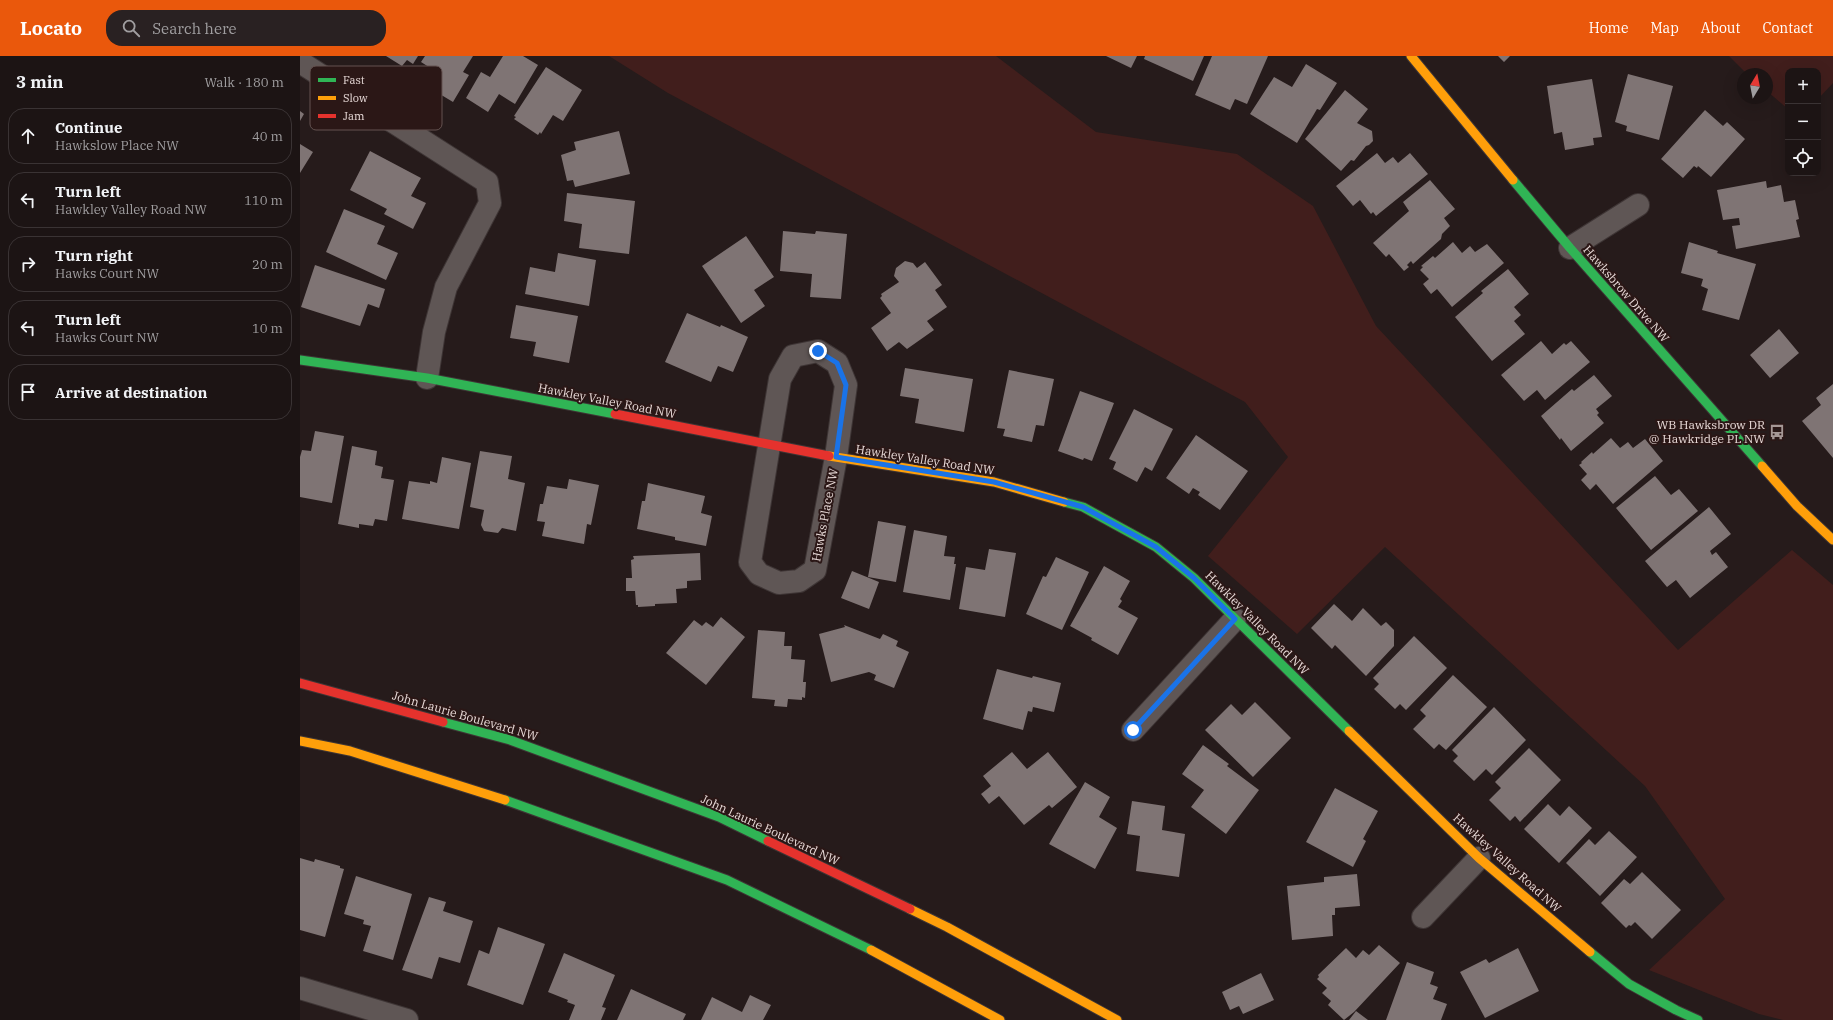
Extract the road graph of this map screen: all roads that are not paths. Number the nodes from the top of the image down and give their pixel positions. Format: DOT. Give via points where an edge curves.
graph roads {
  1 [pos="1411,56"];
  2 [pos="300,62"];
  3 [pos="310,68"];
  4 [pos="406,130"];
  5 [pos="1638,205"];
  6 [pos="1570,248"];
  7 [pos="300,360"];
  8 [pos="427,378"];
  9 [pos="768,444"];
  10 [pos="836,457"];
  11 [pos="1833,540"];
  12 [pos="1235,619"];
  13 [pos="300,683"];
  14 [pos="1133,730"];
  15 [pos="300,740"];
  16 [pos="1479,858"];
  17 [pos="1423,917"];
  18 [pos="300,988"];
  19 [pos="407,1020"];
  20 [pos="1000,1020"];
  21 [pos="1117,1020"];
  22 [pos="1698,1020"];
  1 -- 6 [label="street, Hawksbrow Drive NW"];
  2 -- 3 [label="street"];
  4 -- 8 [label="street" via="487,182 490,203 446,287 434,332"];
  5 -- 6 [label="street"];
  6 -- 11 [label="street, Hawksbrow Drive NW" via="1797,506"];
  7 -- 8 [label="street, Hawkley Valley Road NW"];
  8 -- 9 [label="street, Hawkley Valley Road NW"];
  9 -- 10 [label="street, Hawkley Valley Road NW"];
  9 -- 10 [label="street, Hawks Place NW" via="780,379 793,356 818,351 837,363 846,385"];
  9 -- 10 [label="street, Hawks Place NW" via="750,562 760,574 779,583 799,581 815,570"];
  10 -- 12 [label="street, Hawkley Valley Road NW" via="994,482 1083,507 1156,547 1194,578"];
  12 -- 14 [label="street"];
  12 -- 16 [label="street, Hawkley Valley Road NW"];
  13 -- 21 [label="street, John Laurie Boulevard NW" via="510,740 720,817 947,928"];
  15 -- 20 [label="street" via="350,751 528,807 727,880 893,961"];
  16 -- 17 [label="street"];
  16 -- 22 [label="street, Hawkley Valley Road NW" via="1629,984"];
  18 -- 19 [label="street"];
}
